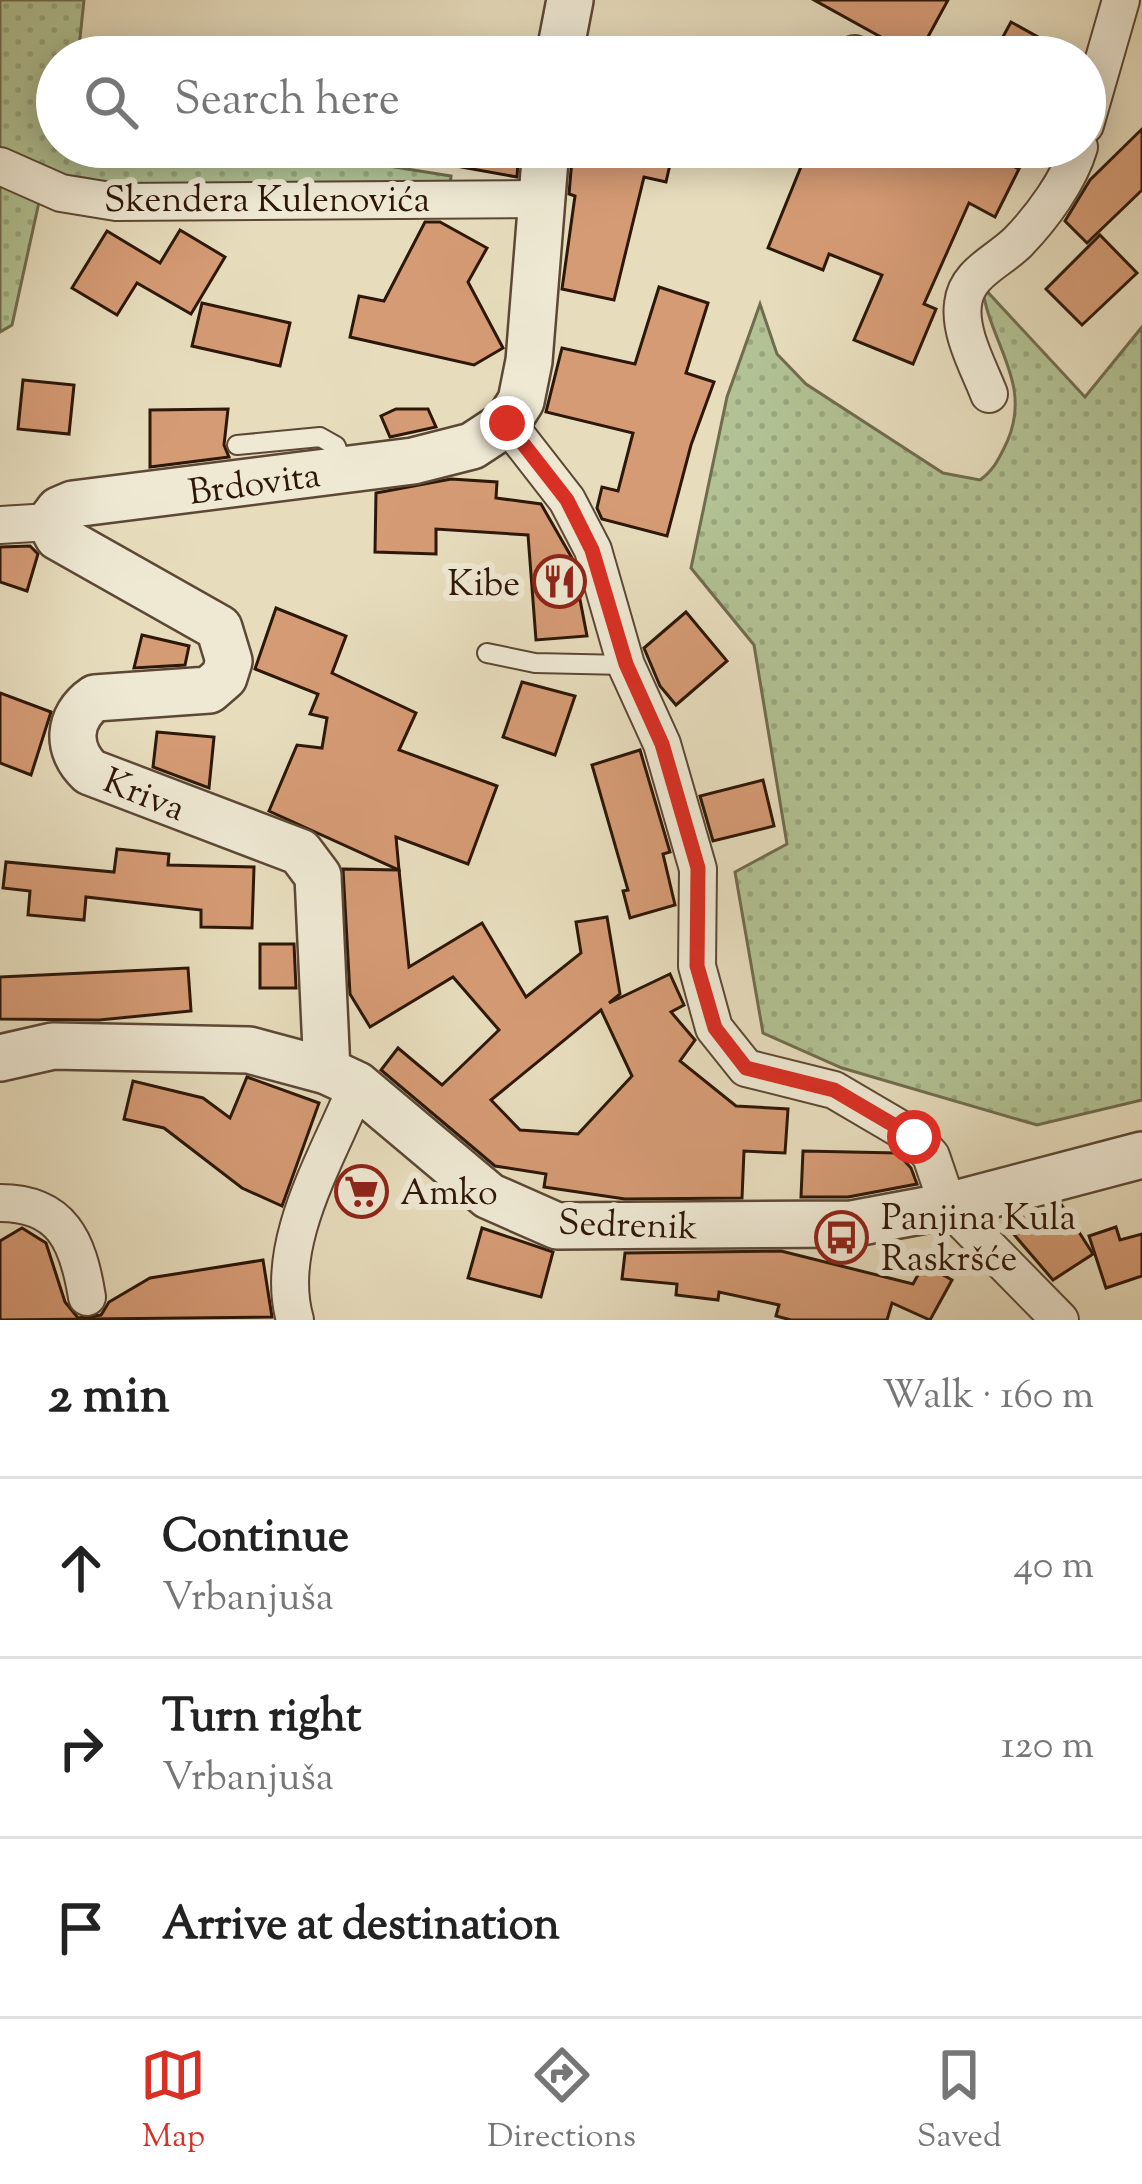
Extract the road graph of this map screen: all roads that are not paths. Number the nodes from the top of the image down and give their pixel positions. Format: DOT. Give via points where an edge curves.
graph roads {
  1 [pos="570,0"];
  2 [pos="1121,0"];
  3 [pos="563,36"];
  4 [pos="1106,45"];
  5 [pos="0,166"];
  6 [pos="543,168"];
  7 [pos="1064,168"];
  8 [pos="539,199"];
  9 [pos="989,394"];
  10 [pos="507,423"];
  11 [pos="237,445"];
  12 [pos="344,470"];
  13 [pos="50,522"];
  14 [pos="0,525"];
  15 [pos="487,653"];
  16 [pos="626,664"];
  17 [pos="0,1058"];
  18 [pos="342,1078"];
  19 [pos="1142,1155"];
  20 [pos="0,1203"];
  21 [pos="948,1206"];
  22 [pos="87,1297"];
  23 [pos="295,1320"];
  24 [pos="1060,1320"];
  1 -- 3 [label="street"];
  2 -- 4 [label="street"];
  5 -- 8 [label="street, Skendera Kulenovića" via="61,193 116,202"];
  6 -- 8 [label="street"];
  7 -- 9 [label="street" via="1050,203 969,283 962,306"];
  8 -- 10 [label="street" via="529,361"];
  10 -- 12 [label="street, Brdovita" via="472,446"];
  10 -- 16 [label="street" via="567,500 592,550"];
  11 -- 12 [label="lane" via="320,437 336,446"];
  12 -- 13 [label="street, Brdovita" via="73,504"];
  13 -- 14 [label="street, Brdovita"];
  13 -- 18 [label="street, Kriva" via="58,537 219,628 226,640 224,677 209,690 94,698 82,707 72,742 90,772 299,852 309,864 324,913"];
  15 -- 16 [label="lane" via="535,663"];
  16 -- 21 [label="street" via="662,744 698,868 697,966 715,1028 746,1068 834,1090 914,1137 931,1156"];
  17 -- 18 [label="street, Sedrenik" via="52,1046 249,1049"];
  18 -- 21 [label="street, Sedrenik" via="489,1196 557,1226 851,1224"];
  18 -- 23 [label="street" via="288,1268"];
  19 -- 21 [label="street, Sedrenik"];
  20 -- 22 [label="street" via="48,1211 66,1226"];
  21 -- 24 [label="street"];
}
